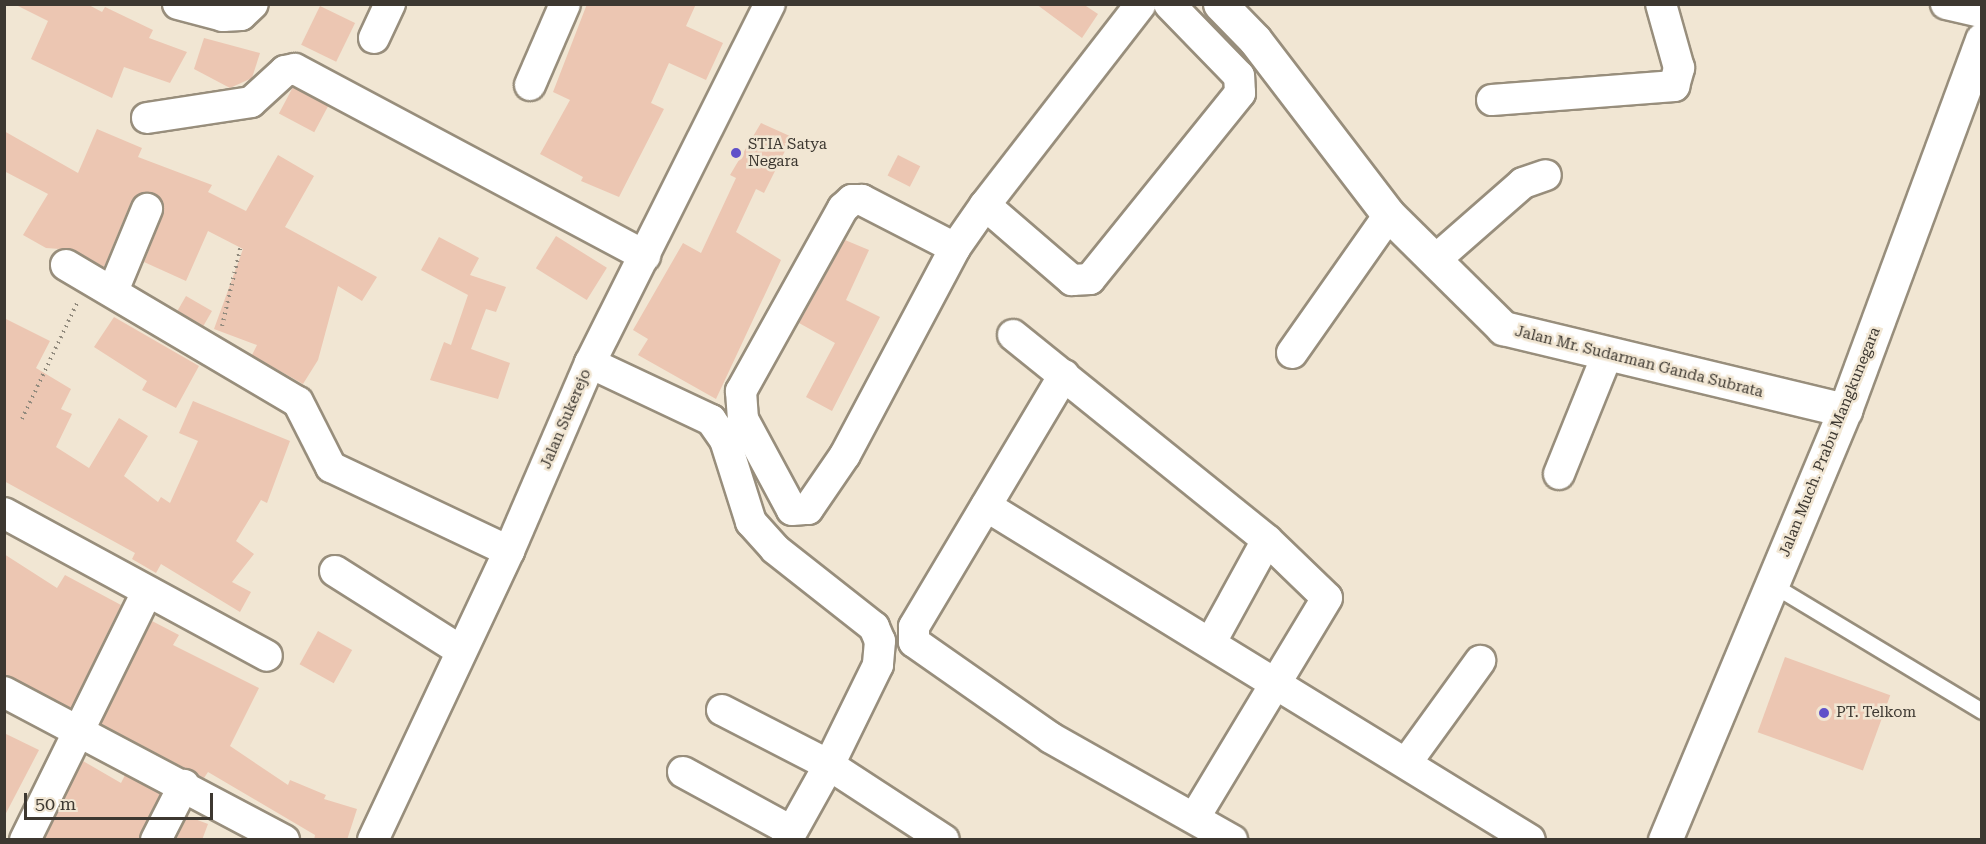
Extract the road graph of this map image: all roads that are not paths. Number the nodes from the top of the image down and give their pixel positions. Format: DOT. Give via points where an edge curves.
graph roads {
  1 [pos="178,4"];
  2 [pos="253,4"];
  3 [pos="390,4"];
  4 [pos="565,4"];
  5 [pos="770,4"];
  6 [pos="1141,4"];
  7 [pos="1169,4"];
  8 [pos="1220,4"];
  9 [pos="1661,4"];
  10 [pos="1946,4"];
  11 [pos="1982,12"];
  12 [pos="374,38"];
  13 [pos="1982,39"];
  14 [pos="530,85"];
  15 [pos="1492,100"];
  16 [pos="147,118"];
  17 [pos="1546,175"];
  18 [pos="985,205"];
  19 [pos="147,209"];
  20 [pos="1389,215"];
  21 [pos="956,248"];
  22 [pos="645,256"];
  23 [pos="1434,261"];
  24 [pos="1013,335"];
  25 [pos="1292,353"];
  26 [pos="1607,355"];
  27 [pos="590,363"];
  28 [pos="1064,375"];
  29 [pos="1845,410"];
  30 [pos="1558,474"];
  31 [pos="986,506"];
  32 [pos="4,513"];
  33 [pos="1267,540"];
  34 [pos="509,551"];
  35 [pos="335,571"];
  36 [pos="1773,585"];
  37 [pos="147,592"];
  38 [pos="1211,642"];
  39 [pos="460,650"];
  40 [pos="267,656"];
  41 [pos="1480,661"];
  42 [pos="1279,685"];
  43 [pos="4,692"];
  44 [pos="722,710"];
  45 [pos="1982,711"];
  46 [pos="78,730"];
  47 [pos="1407,762"];
  48 [pos="829,765"];
  49 [pos="683,772"];
  50 [pos="184,785"];
  51 [pos="1196,817"];
  52 [pos="1486,829"];
  53 [pos="789,835"];
  54 [pos="26,840"];
  55 [pos="156,840"];
  56 [pos="284,840"];
  57 [pos="373,840"];
  58 [pos="944,840"];
  59 [pos="1232,840"];
  60 [pos="1530,840"];
  61 [pos="1665,840"];
  1 -- 2 [label="street" via="223,16 241,15"];
  3 -- 12 [label="street"];
  4 -- 14 [label="street"];
  5 -- 22 [label="street, Jalan Sukerejo"];
  6 -- 18 [label="street"];
  7 -- 18 [label="street" via="1239,76 1240,93 1090,279 1072,280"];
  8 -- 20 [label="main road, Jalan Mr. Sudarman Ganda Subrata" via="1255,40"];
  9 -- 15 [label="street" via="1679,68 1674,86"];
  10 -- 11 [label="street"];
  13 -- 29 [label="main road, Jalan Much. Prabu Mangkunegara"];
  16 -- 22 [label="street" via="250,102 285,71 295,69"];
  17 -- 23 [label="street" via="1522,183"];
  18 -- 21 [label="street"];
  19 -- 34 [label="street" via="89,278 303,405 320,451 331,467"];
  20 -- 23 [label="main road, Jalan Mr. Sudarman Ganda Subrata"];
  20 -- 25 [label="street"];
  21 -- 21 [label="street" via="862,200 852,200 843,208 741,391 743,419 792,510 808,509 845,454"];
  22 -- 27 [label="street, Jalan Sukerejo"];
  23 -- 26 [label="main road, Jalan Mr. Sudarman Ganda Subrata" via="1503,328"];
  24 -- 28 [label="street"];
  26 -- 29 [label="main road, Jalan Mr. Sudarman Ganda Subrata"];
  26 -- 30 [label="street"];
  27 -- 34 [label="street, Jalan Sukerejo"];
  27 -- 48 [label="street" via="711,420 725,440 751,522 775,549 878,633 878,665"];
  28 -- 31 [label="street"];
  28 -- 33 [label="street"];
  29 -- 36 [label="main road, Jalan Much. Prabu Mangkunegara"];
  31 -- 38 [label="street"];
  31 -- 51 [label="street" via="914,627 914,642 1051,738"];
  32 -- 37 [label="street"];
  33 -- 38 [label="street"];
  33 -- 42 [label="street" via="1327,598"];
  34 -- 39 [label="street, Jalan Sukerejo"];
  35 -- 39 [label="street"];
  36 -- 45 [label="lane"];
  36 -- 61 [label="main road, Jalan Much. Prabu Mangkunegara"];
  37 -- 40 [label="street"];
  37 -- 46 [label="street"];
  38 -- 42 [label="street"];
  39 -- 57 [label="street, Jalan Sukerejo"];
  41 -- 47 [label="street"];
  42 -- 47 [label="street"];
  42 -- 51 [label="street"];
  43 -- 46 [label="street"];
  44 -- 48 [label="street"];
  46 -- 50 [label="street"];
  46 -- 54 [label="street"];
  47 -- 52 [label="street"];
  48 -- 53 [label="street"];
  48 -- 58 [label="street"];
  49 -- 53 [label="street"];
  50 -- 55 [label="street"];
  50 -- 56 [label="street"];
  51 -- 59 [label="street"];
  52 -- 60 [label="street"];
}
